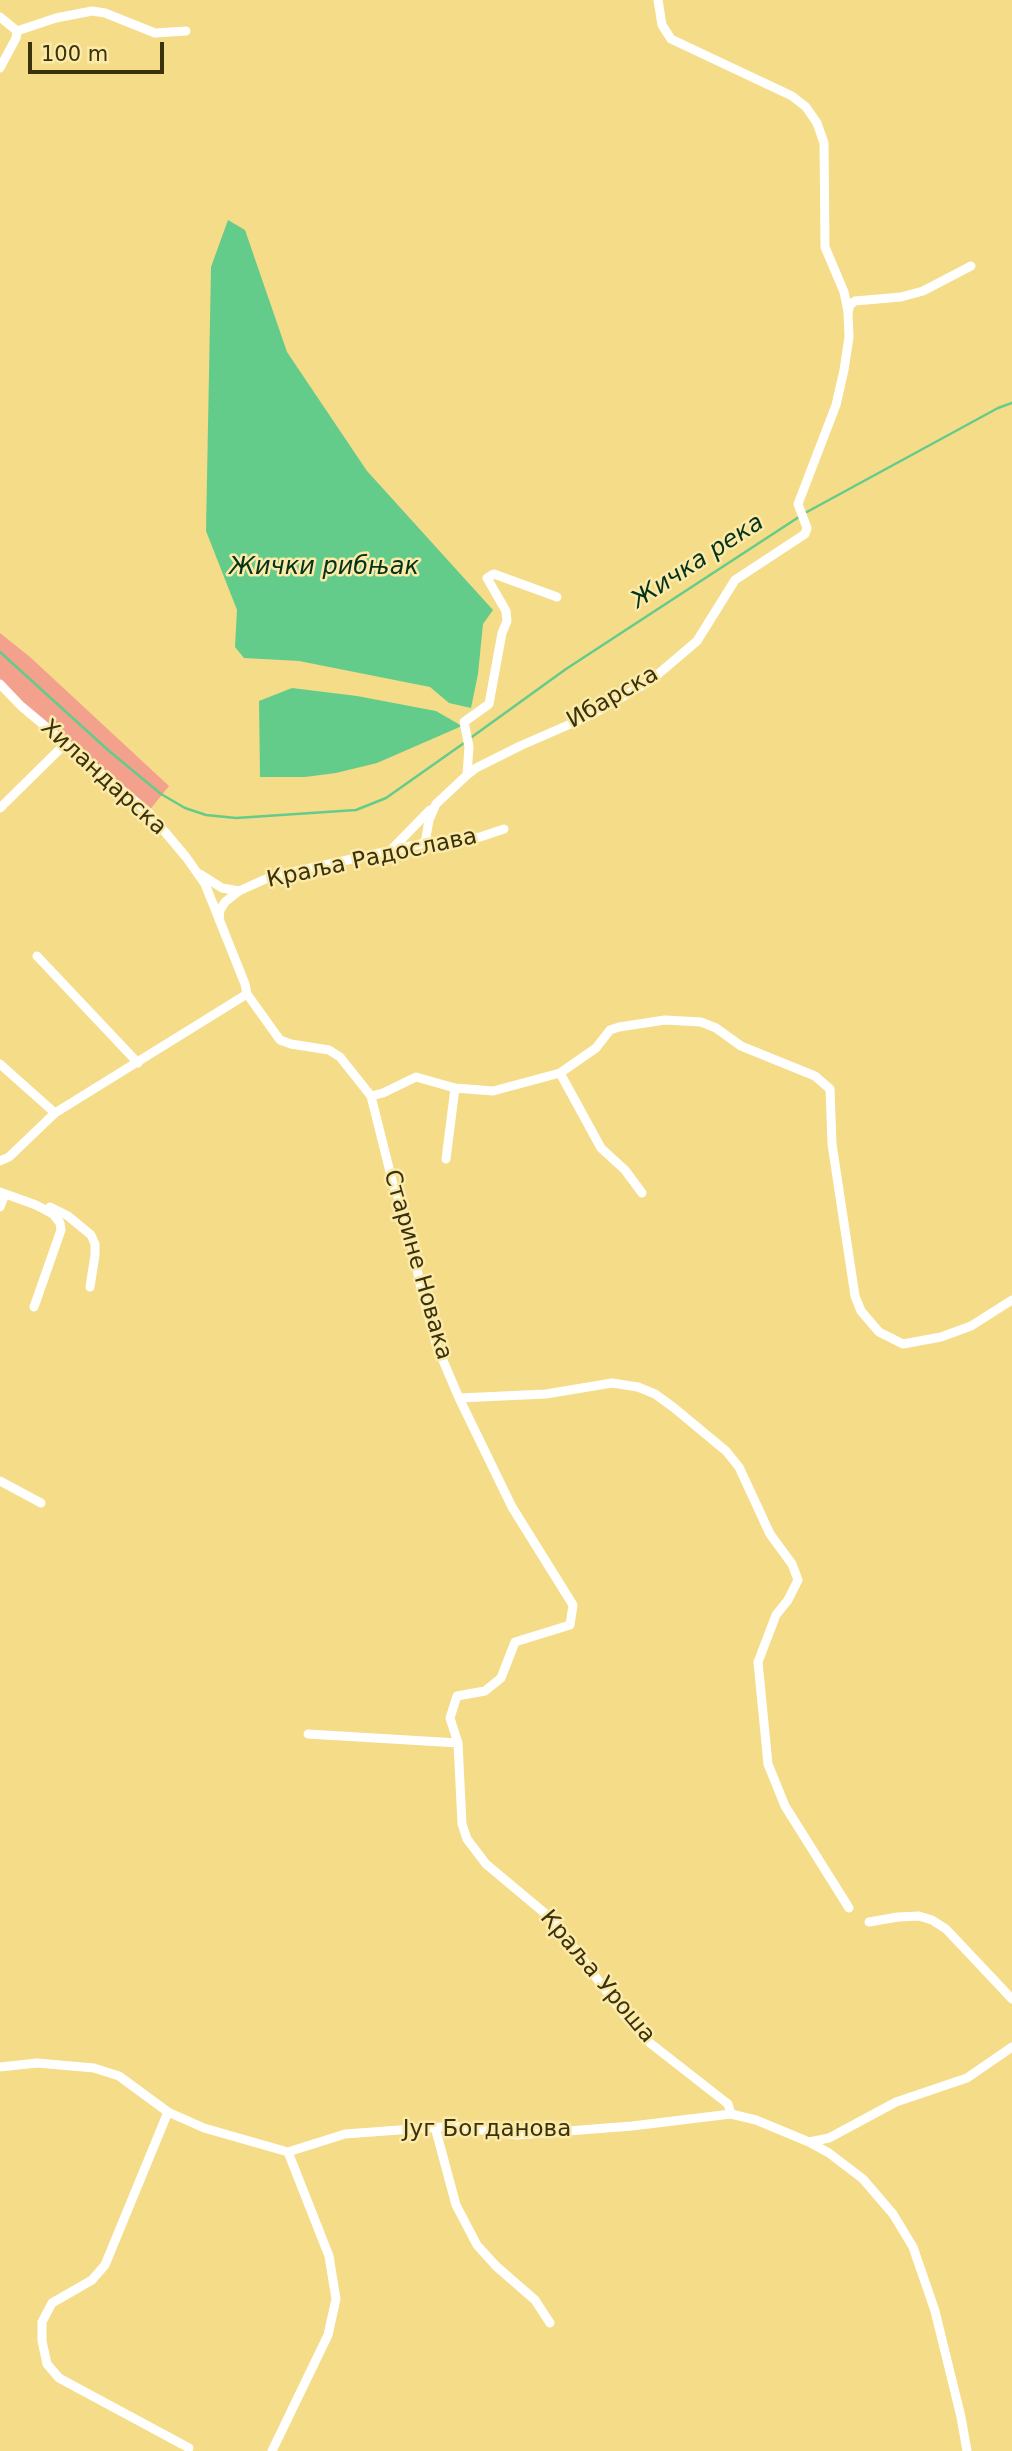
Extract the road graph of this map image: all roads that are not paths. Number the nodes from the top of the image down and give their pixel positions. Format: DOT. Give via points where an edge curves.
graph roads {
  1 [pos="658,0"];
  2 [pos="0,17"];
  3 [pos="17,31"];
  4 [pos="186,31"];
  5 [pos="0,68"];
  6 [pos="971,266"];
  7 [pos="848,313"];
  8 [pos="557,597"];
  9 [pos="0,684"];
  10 [pos="66,743"];
  11 [pos="467,775"];
  12 [pos="436,804"];
  13 [pos="0,808"];
  14 [pos="504,829"];
  15 [pos="425,843"];
  16 [pos="391,850"];
  17 [pos="196,871"];
  18 [pos="239,891"];
  19 [pos="219,922"];
  20 [pos="37,956"];
  21 [pos="247,994"];
  22 [pos="138,1063"];
  23 [pos="0,1064"];
  24 [pos="560,1073"];
  25 [pos="456,1088"];
  26 [pos="371,1096"];
  27 [pos="55,1113"];
  28 [pos="446,1159"];
  29 [pos="0,1161"];
  30 [pos="2,1191"];
  31 [pos="642,1193"];
  32 [pos="0,1207"];
  33 [pos="90,1287"];
  34 [pos="1012,1300"];
  35 [pos="34,1307"];
  36 [pos="459,1398"];
  37 [pos="0,1480"];
  38 [pos="41,1503"];
  39 [pos="308,1734"];
  40 [pos="457,1743"];
  41 [pos="849,1908"];
  42 [pos="869,1922"];
  43 [pos="1012,1998"];
  44 [pos="1012,2047"];
  45 [pos="0,2067"];
  46 [pos="168,2112"];
  47 [pos="731,2114"];
  48 [pos="435,2127"];
  49 [pos="809,2142"];
  50 [pos="288,2152"];
  51 [pos="550,2323"];
  52 [pos="189,2448"];
  53 [pos="272,2451"];
  54 [pos="967,2451"];
  1 -- 7 [label="street" via="659,16 671,39 792,96 817,123 824,142 825,247"];
  2 -- 3 [label="street"];
  3 -- 4 [label="street" via="92,12 155,33"];
  3 -- 5 [label="street"];
  6 -- 7 [label="street" via="923,291 855,301"];
  7 -- 11 [label="street, Ибарска" via="845,370 800,498 807,531 735,580 697,641 650,681"];
  8 -- 11 [label="street" via="494,574 487,578 507,621 491,699 464,722 469,747"];
  9 -- 10 [label="street, Хиландарска"];
  10 -- 13 [label="street"];
  10 -- 17 [label="street, Хиландарска" via="148,812"];
  11 -- 12 [label="street, Ибарска"];
  12 -- 15 [label="street"];
  12 -- 16 [label="street, Ибарска"];
  14 -- 15 [label="street, Краља Радослава"];
  15 -- 16 [label="street, Краља Радослава"];
  16 -- 18 [label="street, Краља Радослава" via="270,877"];
  17 -- 18 [label="street" via="222,888"];
  17 -- 19 [label="street, Хиландарска"];
  18 -- 19 [label="street, Краља Радослава" via="220,910"];
  19 -- 21 [label="street, Хиландарска"];
  20 -- 22 [label="street"];
  21 -- 22 [label="street"];
  21 -- 26 [label="street, Старине Новака" via="280,1040 329,1050"];
  22 -- 27 [label="street"];
  23 -- 27 [label="street"];
  24 -- 25 [label="street" via="493,1091"];
  24 -- 31 [label="street" via="601,1148"];
  24 -- 34 [label="street" via="596,1048 610,1030 684,1020 716,1028 741,1046 815,1076 831,1088 832,1144 855,1297 879,1332 903,1344 942,1337 971,1326"];
  25 -- 26 [label="street" via="416,1077"];
  25 -- 28 [label="street"];
  26 -- 36 [label="street, Старине Новака" via="436,1344"];
  27 -- 29 [label="street"];
  30 -- 32 [label="street"];
  30 -- 33 [label="street" via="32,1198 68,1216 91,1235 95,1255"];
  30 -- 35 [label="street" via="45,1209 60,1223"];
  36 -- 40 [label="street, Краља Уроша" via="512,1507 573,1605 570,1625 515,1642 501,1678 485,1691 457,1696 450,1718"];
  36 -- 41 [label="street" via="546,1394 612,1383 638,1387 673,1407 739,1467 770,1534 798,1580 758,1656 768,1764 785,1806"];
  37 -- 38 [label="street"];
  39 -- 40 [label="street"];
  40 -- 47 [label="street, Краља Уроша" via="462,1824 476,1854 553,1920 628,2020 728,2104"];
  42 -- 43 [label="street" via="919,1916 932,1920"];
  44 -- 49 [label="street" via="967,2078 896,2102 829,2138"];
  45 -- 46 [label="street" via="37,2063 94,2067 119,2076"];
  46 -- 50 [label="street" via="204,2128"];
  46 -- 52 [label="street" via="106,2264 92,2280 52,2303 42,2322 42,2342 47,2364 59,2378"];
  47 -- 48 [label="street, Југ Богданова" via="517,2135"];
  47 -- 49 [label="street, Југ Богданова"];
  48 -- 50 [label="street, Југ Богданова" via="345,2134"];
  48 -- 51 [label="street" via="456,2206 477,2245 535,2300"];
  49 -- 54 [label="street, Југ Богданова" via="863,2179 893,2214 913,2248 935,2311"];
  50 -- 53 [label="street" via="329,2256 337,2299 328,2335"];
}
